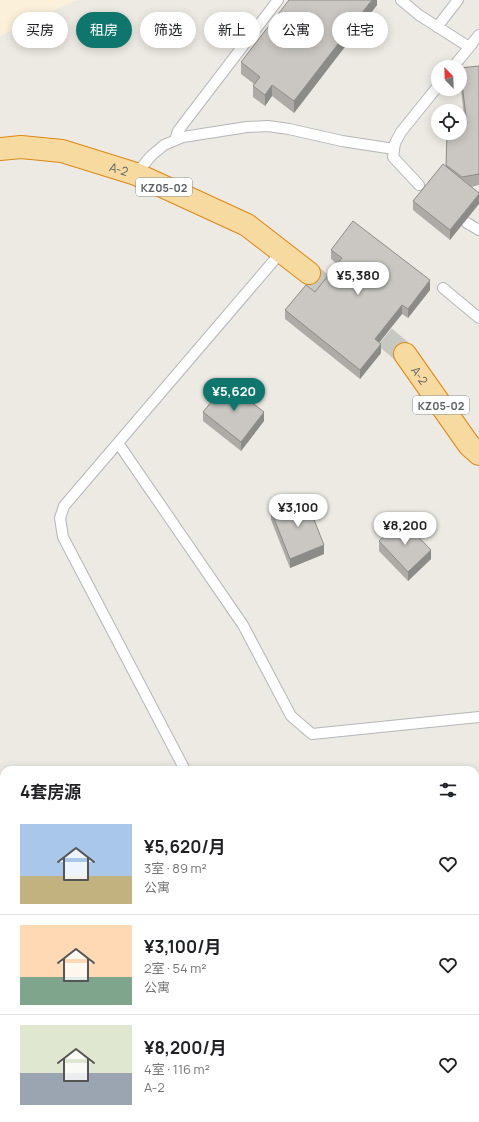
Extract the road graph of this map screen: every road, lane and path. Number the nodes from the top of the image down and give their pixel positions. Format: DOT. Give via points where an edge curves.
graph roads {
  1 [pos="278,0"];
  2 [pos="401,0"];
  3 [pos="458,0"];
  4 [pos="437,27"];
  5 [pos="476,39"];
  6 [pos="459,60"];
  7 [pos="431,95"];
  8 [pos="175,140"];
  9 [pos="0,149"];
  10 [pos="394,149"];
  11 [pos="136,174"];
  12 [pos="419,185"];
  13 [pos="467,222"];
  14 [pos="479,230"];
  15 [pos="282,251"];
  16 [pos="309,273"];
  17 [pos="443,288"];
  18 [pos="479,318"];
  19 [pos="405,354"];
  20 [pos="118,443"];
  21 [pos="479,454"];
  22 [pos="479,718"];
  23 [pos="183,766"];
  1 -- 8 [label="lane" via="178,131"];
  2 -- 4 [label="lane"];
  3 -- 4 [label="lane"];
  4 -- 5 [label="lane" via="469,48"];
  5 -- 6 [label="lane"];
  7 -- 10 [label="lane" via="401,132"];
  8 -- 10 [label="lane" via="247,127 268,126"];
  8 -- 11 [label="lane" via="151,156"];
  9 -- 11 [label="highway, A-2 / KZ05-02" via="21,147 62,151"];
  10 -- 12 [label="lane" via="393,157"];
  11 -- 15 [label="highway, A-2 / KZ05-02" via="247,225"];
  13 -- 14 [label="lane"];
  15 -- 16 [label="highway, A-2 / KZ05-02"];
  15 -- 20 [label="lane"];
  17 -- 18 [label="lane"];
  19 -- 21 [label="highway, A-2 / KZ05-02" via="469,445"];
  20 -- 22 [label="lane" via="243,625 291,716 312,734"];
  20 -- 23 [label="lane" via="64,506 60,518 62,537"];
}
